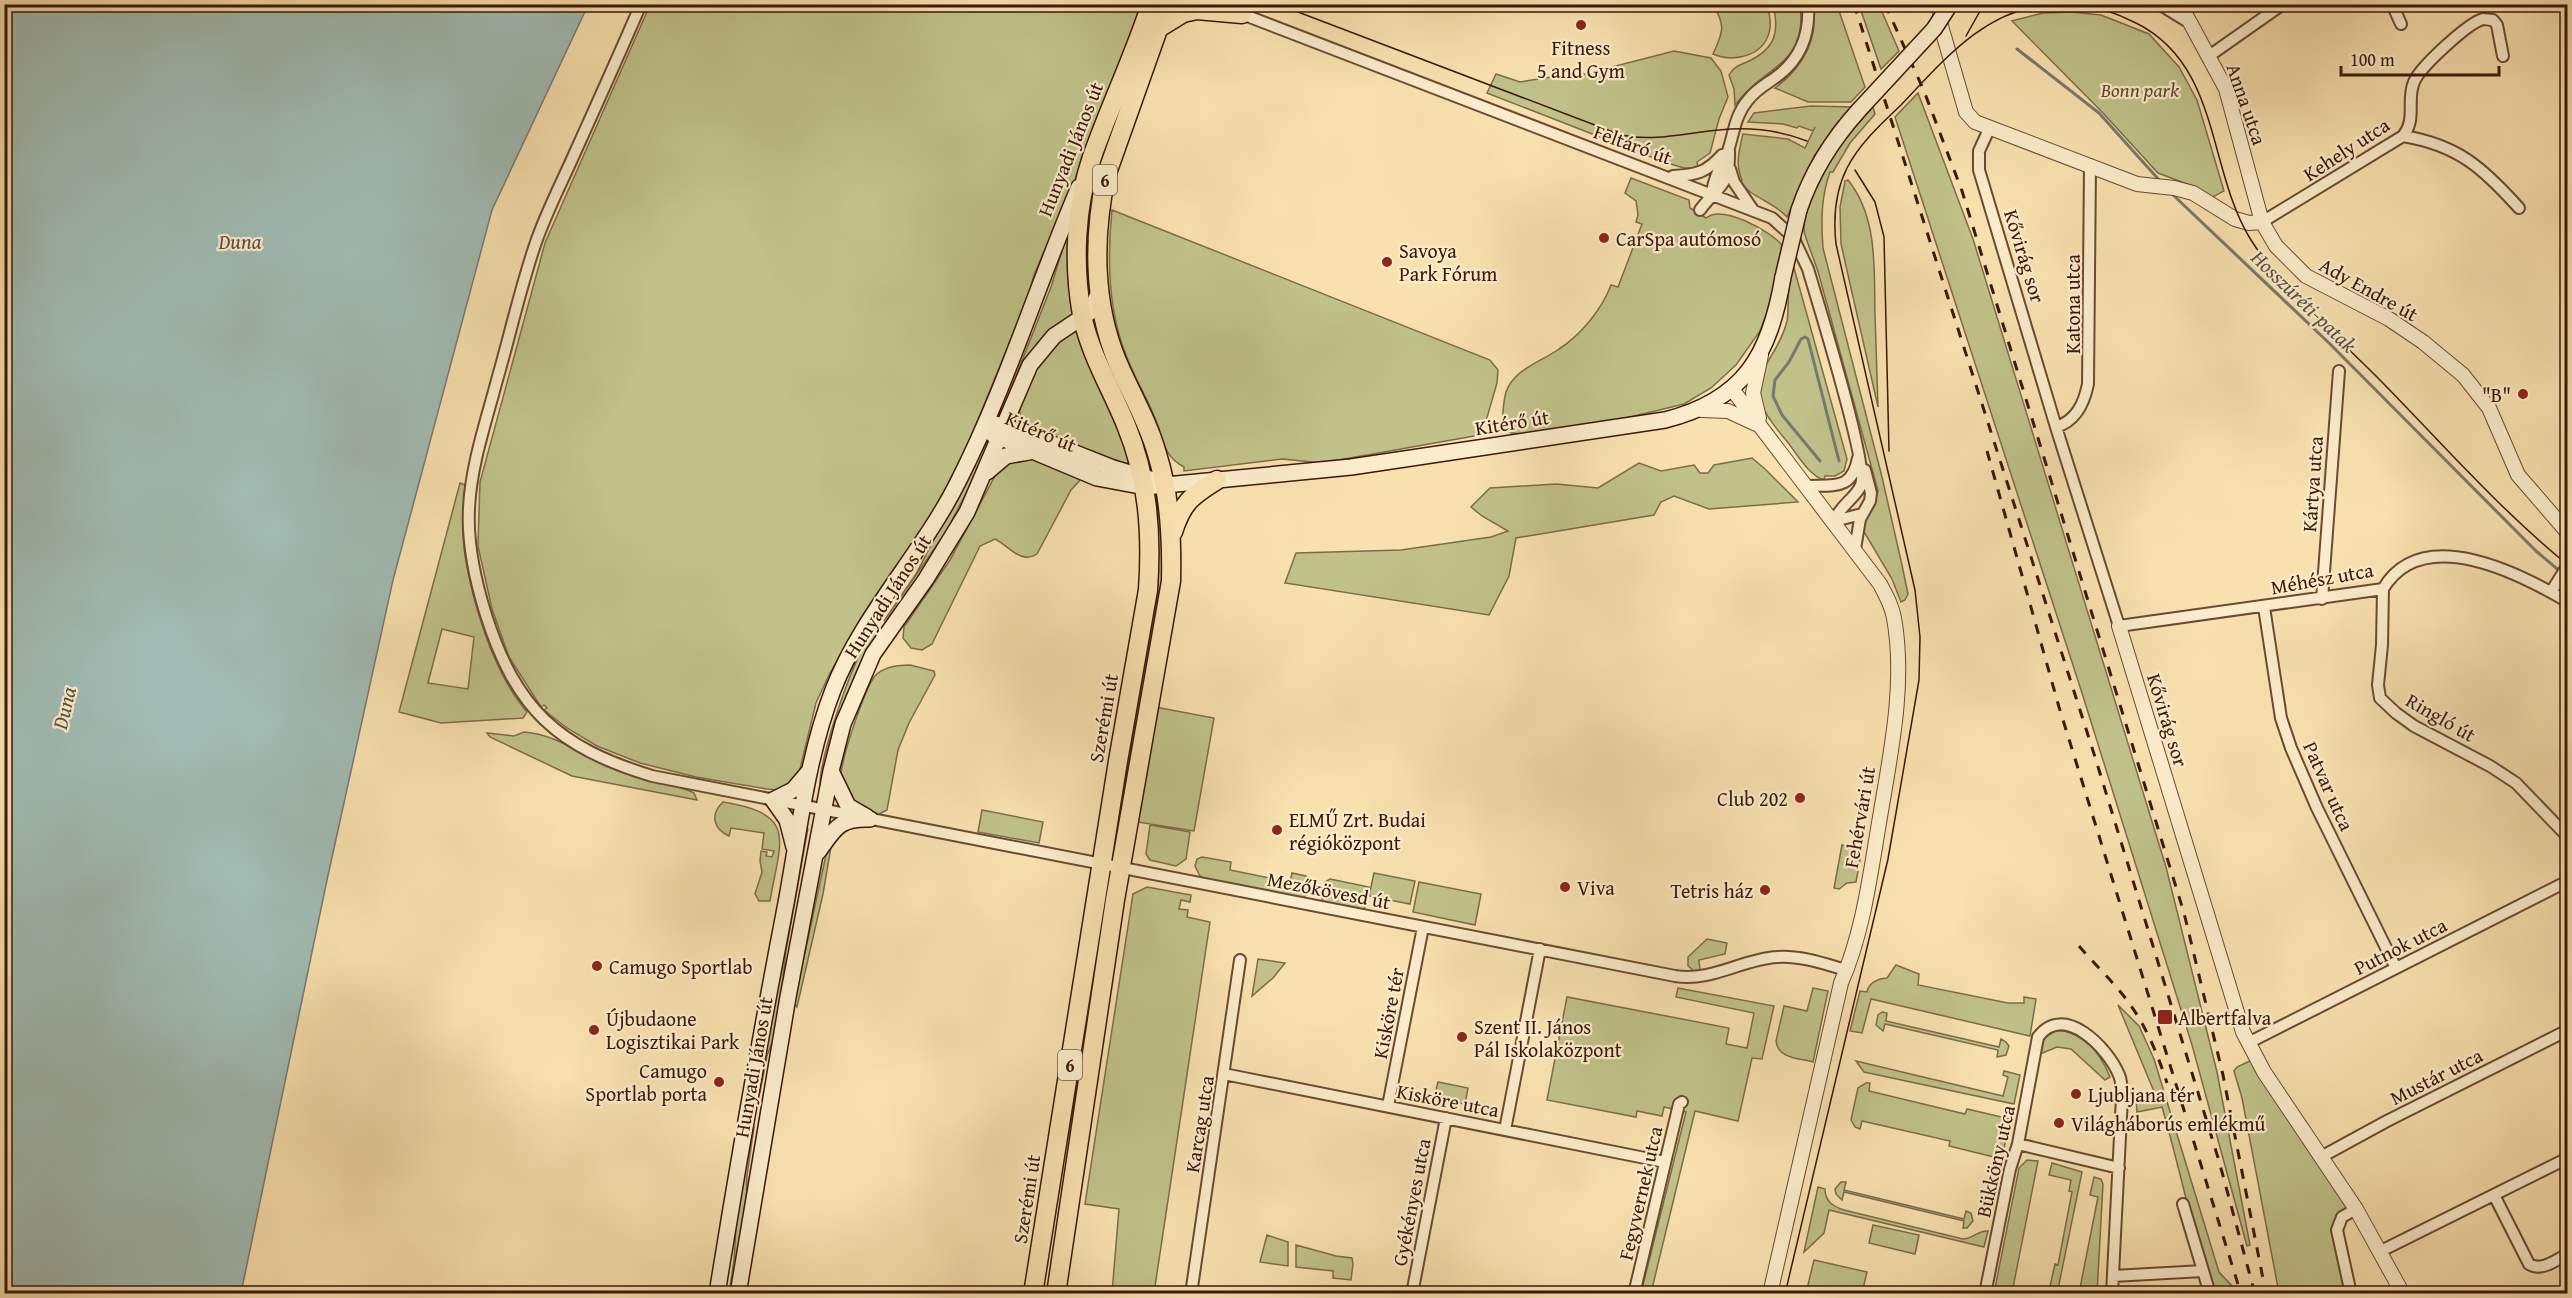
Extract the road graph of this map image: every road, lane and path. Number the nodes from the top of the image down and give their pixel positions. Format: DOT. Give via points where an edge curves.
graph roads {
  1 [pos="641,4"];
  2 [pos="1151,4"];
  3 [pos="1167,4"];
  4 [pos="1218,4"];
  5 [pos="1808,4"];
  6 [pos="2159,4"];
  7 [pos="2180,4"];
  8 [pos="2283,4"];
  9 [pos="2392,4"];
  10 [pos="1946,5"];
  11 [pos="1236,9"];
  12 [pos="2190,23"];
  13 [pos="2402,24"];
  14 [pos="1158,29"];
  15 [pos="2210,56"];
  16 [pos="2503,56"];
  17 [pos="1990,127"];
  18 [pos="2403,136"];
  19 [pos="1729,148"];
  20 [pos="1091,160"];
  21 [pos="2090,165"];
  22 [pos="1729,168"];
  23 [pos="1667,176"];
  24 [pos="1713,194"];
  25 [pos="2519,208"];
  26 [pos="1700,210"];
  27 [pos="1753,210"];
  28 [pos="2262,222"];
  29 [pos="1100,290"];
  30 [pos="1083,318"];
  31 [pos="1761,354"];
  32 [pos="2338,370"];
  33 [pos="1732,389"];
  34 [pos="1701,410"];
  35 [pos="984,426"];
  36 [pos="1761,426"];
  37 [pos="2056,427"];
  38 [pos="1002,432"];
  39 [pos="1032,452"];
  40 [pos="1859,454"];
  41 [pos="984,475"];
  42 [pos="1217,480"];
  43 [pos="1144,482"];
  44 [pos="1165,483"];
  45 [pos="1808,486"];
  46 [pos="1862,514"];
  47 [pos="1834,521"];
  48 [pos="2568,533"];
  49 [pos="1171,537"];
  50 [pos="1855,549"];
  51 [pos="2563,572"];
  52 [pos="2383,589"];
  53 [pos="2551,592"];
  54 [pos="2322,599"];
  55 [pos="2568,603"];
  56 [pos="2264,607"];
  57 [pos="2119,626"];
  58 [pos="812,768"];
  59 [pos="831,771"];
  60 [pos="773,800"];
  61 [pos="804,806"];
  62 [pos="823,810"];
  63 [pos="870,819"];
  64 [pos="2568,837"];
  65 [pos="795,854"];
  66 [pos="814,857"];
  67 [pos="1101,864"];
  68 [pos="1121,868"];
  69 [pos="2568,881"];
  70 [pos="1423,927"];
  71 [pos="1540,950"];
  72 [pos="1240,960"];
  73 [pos="2396,968"];
  74 [pos="1846,970"];
  75 [pos="2568,1030"];
  76 [pos="2248,1043"];
  77 [pos="1224,1074"];
  78 [pos="1682,1102"];
  79 [pos="1388,1106"];
  80 [pos="747,1110"];
  81 [pos="768,1113"];
  82 [pos="1446,1118"];
  83 [pos="1505,1130"];
  84 [pos="2018,1144"];
  85 [pos="2321,1157"];
  86 [pos="2568,1158"];
  87 [pos="1665,1162"];
  88 [pos="2119,1168"];
  89 [pos="2494,1195"];
  90 [pos="2183,1204"];
  91 [pos="2356,1209"];
  92 [pos="2381,1251"];
  93 [pos="2568,1254"];
  94 [pos="2203,1271"];
  95 [pos="2113,1276"];
  96 [pos="717,1293"];
  97 [pos="738,1293"];
  98 [pos="1033,1293"];
  99 [pos="1056,1293"];
  100 [pos="1191,1293"];
  101 [pos="1412,1293"];
  102 [pos="1634,1293"];
  103 [pos="1770,1293"];
  104 [pos="1985,1293"];
  105 [pos="2112,1293"];
  106 [pos="2210,1293"];
  107 [pos="2351,1293"];
  108 [pos="2403,1293"];
  1 -- 60 [label="street, Mezőkövesd út" via="534,246 472,481 472,561 501,657 516,687 545,722 567,739 622,767"];
  2 -- 20 [label="main road, Hunyadi János út / 6"];
  3 -- 14 [label="main road, Hunyadi János út / 6"];
  4 -- 11 [label="main road"];
  5 -- 19 [label="street" via="1808,27 1800,53 1746,102 1734,125"];
  6 -- 12 [label="street"];
  7 -- 12 [label="street, Anna utca"];
  8 -- 15 [label="street"];
  9 -- 13 [label="street"];
  10 -- 17 [label="street" via="1941,26 1966,112 1975,122"];
  10 -- 31 [label="main road, Kitérő út, bridge" via="1934,29 1827,149 1806,188 1774,321"];
  11 -- 14 [label="main road" via="1183,13"];
  11 -- 23 [label="street, Feltáró út"];
  12 -- 15 [label="street, Anna utca"];
  14 -- 29 [label="main road, Hunyadi János út / 6" via="1106,176 1098,232"];
  15 -- 28 [label="street, Anna utca" via="2232,106"];
  16 -- 18 [label="street, Kehely utca" via="2493,20 2483,19 2442,48 2414,81 2411,122"];
  17 -- 21 [label="street"];
  17 -- 37 [label="street, Kővirág sor" via="1979,151 1979,170"];
  18 -- 25 [label="street" via="2430,142 2472,161"];
  18 -- 28 [label="street, Kehely utca"];
  19 -- 22 [label="street"];
  19 -- 23 [label="street" via="1710,168 1688,176"];
  19 -- 24 [label="street"];
  20 -- 30 [label="main road, Szerémi út / 6" via="1077,240"];
  20 -- 35 [label="main road, Hunyadi János út"];
  21 -- 28 [label="street" via="2137,184 2193,193 2230,218"];
  21 -- 37 [label="street, Katona utca" via="2088,384 2080,409 2068,422"];
  22 -- 24 [label="street" via="1723,186"];
  22 -- 27 [label="street"];
  23 -- 24 [label="street, Feltáró út"];
  24 -- 26 [label="street"];
  24 -- 27 [label="street, Feltáró út"];
  27 -- 40 [label="street, Feltáró út" via="1785,228 1800,248"];
  28 -- 48 [label="street, Ady Endre út" via="2283,255 2306,276 2406,330 2463,375 2489,408 2518,475"];
  29 -- 30 [label="main road, Hunyadi János út"];
  29 -- 44 [label="main road, 6" via="1110,340 1150,434"];
  30 -- 38 [label="main road, Hunyadi János út" via="1041,348"];
  30 -- 43 [label="main road, Szerémi út / 6" via="1099,366 1126,423"];
  31 -- 33 [label="main road, Kitérő út"];
  31 -- 36 [label="street" via="1753,393"];
  32 -- 54 [label="street, Kártya utca"];
  33 -- 34 [label="main road, Kitérő út"];
  33 -- 36 [label="street, Fehérvári út"];
  34 -- 36 [label="street" via="1728,411"];
  34 -- 42 [label="main road, Kitérő út" via="1665,420 1442,454"];
  35 -- 38 [label="main road, Kitérő út"];
  35 -- 58 [label="main road, Hunyadi János út" via="943,510 840,673"];
  36 -- 45 [label="street, Fehérvári út"];
  37 -- 57 [label="street, Kővirág sor"];
  38 -- 39 [label="main road, Kitérő út"];
  38 -- 41 [label="main road, Hunyadi János út"];
  38 -- 43 [label="main road, Kitérő út"];
  39 -- 41 [label="main road" via="1006,456"];
  39 -- 43 [label="main road, Kitérő út" via="1097,478"];
  40 -- 45 [label="street" via="1856,470 1848,481"];
  40 -- 46 [label="street, Feltáró út" via="1871,493"];
  40 -- 47 [label="street, Feltáró út" via="1861,485"];
  41 -- 59 [label="main road, Hunyadi János út" via="948,545 873,654 843,724"];
  42 -- 44 [label="main road, Kitérő út"];
  42 -- 49 [label="main road" via="1185,503"];
  43 -- 44 [label="main road, Kitérő út"];
  43 -- 67 [label="main road, Szerémi út / 6" via="1150,538 1148,590"];
  44 -- 49 [label="main road, 6"];
  45 -- 47 [label="street, Fehérvári út"];
  46 -- 47 [label="street"];
  46 -- 50 [label="street, Feltáró út"];
  47 -- 50 [label="street, Fehérvári út"];
  49 -- 68 [label="main road, 6" via="1171,581"];
  50 -- 74 [label="street, Fehérvári út" via="1891,607 1898,670 1895,719 1874,848"];
  51 -- 53 [label="street"];
  52 -- 53 [label="street, Méhész utca" via="2401,568 2436,556 2494,566"];
  52 -- 54 [label="street, Méhész utca"];
  52 -- 64 [label="street, Ringló út" via="2380,698 2414,726 2516,783"];
  53 -- 55 [label="street, Méhész utca"];
  54 -- 56 [label="street, Méhész utca"];
  56 -- 57 [label="street, Méhész utca"];
  56 -- 73 [label="street, Patvar utca" via="2281,718 2291,748"];
  57 -- 76 [label="street, Kővirág sor"];
  58 -- 60 [label="main road" via="793,790"];
  58 -- 61 [label="main road, Hunyadi János út"];
  59 -- 62 [label="main road, Hunyadi János út"];
  59 -- 63 [label="main road" via="848,806"];
  60 -- 61 [label="street, Mezőkövesd út"];
  60 -- 65 [label="main road" via="788,819"];
  61 -- 62 [label="street, Mezőkövesd út"];
  61 -- 65 [label="main road, Hunyadi János út"];
  62 -- 63 [label="street, Mezőkövesd út"];
  62 -- 66 [label="main road, Hunyadi János út"];
  63 -- 66 [label="main road" via="846,820"];
  63 -- 67 [label="street, Mezőkövesd út"];
  65 -- 80 [label="main road, Hunyadi János út"];
  66 -- 81 [label="main road, Hunyadi János út"];
  67 -- 68 [label="street, Mezőkövesd út"];
  67 -- 98 [label="main road, Szerémi út / 6"];
  68 -- 70 [label="street, Mezőkövesd út"];
  68 -- 99 [label="main road, 6"];
  69 -- 73 [label="street, Putnok utca"];
  70 -- 71 [label="street, Mezőkövesd út"];
  70 -- 79 [label="street, Kisköre tér"];
  71 -- 74 [label="street, Mezőkövesd út" via="1684,978 1778,957"];
  71 -- 83 [label="street"];
  72 -- 77 [label="street, Karcag utca"];
  73 -- 76 [label="street, Putnok utca"];
  74 -- 103 [label="street, Fehérvári út"];
  75 -- 85 [label="street, Mustár utca"];
  76 -- 85 [label="street, Kővirág sor"];
  77 -- 79 [label="street, Kisköre utca"];
  77 -- 100 [label="street, Karcag utca"];
  78 -- 87 [label="street, Fegyvernek utca"];
  79 -- 82 [label="street, Kisköre utca"];
  80 -- 81 [label="main road"];
  80 -- 96 [label="main road, Hunyadi János út"];
  81 -- 97 [label="main road, Hunyadi János út"];
  82 -- 83 [label="street, Kisköre utca"];
  82 -- 101 [label="street, Gyékényes utca"];
  83 -- 87 [label="street, Kisköre utca"];
  84 -- 88 [label="street"];
  84 -- 88 [label="street, Bükköny utca" via="2038,1036 2053,1024 2068,1025 2088,1035 2120,1077"];
  84 -- 104 [label="street, Bükköny utca"];
  85 -- 91 [label="street, Kővirág sor"];
  86 -- 89 [label="street"];
  87 -- 102 [label="street, Fegyvernek utca"];
  88 -- 95 [label="street"];
  89 -- 92 [label="street"];
  89 -- 93 [label="street" via="2529,1264 2543,1267"];
  90 -- 94 [label="street"];
  91 -- 92 [label="street, Kővirág sor"];
  91 -- 107 [label="street" via="2342,1217 2337,1230"];
  92 -- 108 [label="street, Kővirág sor"];
  94 -- 95 [label="street"];
  94 -- 106 [label="street"];
  95 -- 105 [label="street"];
}
